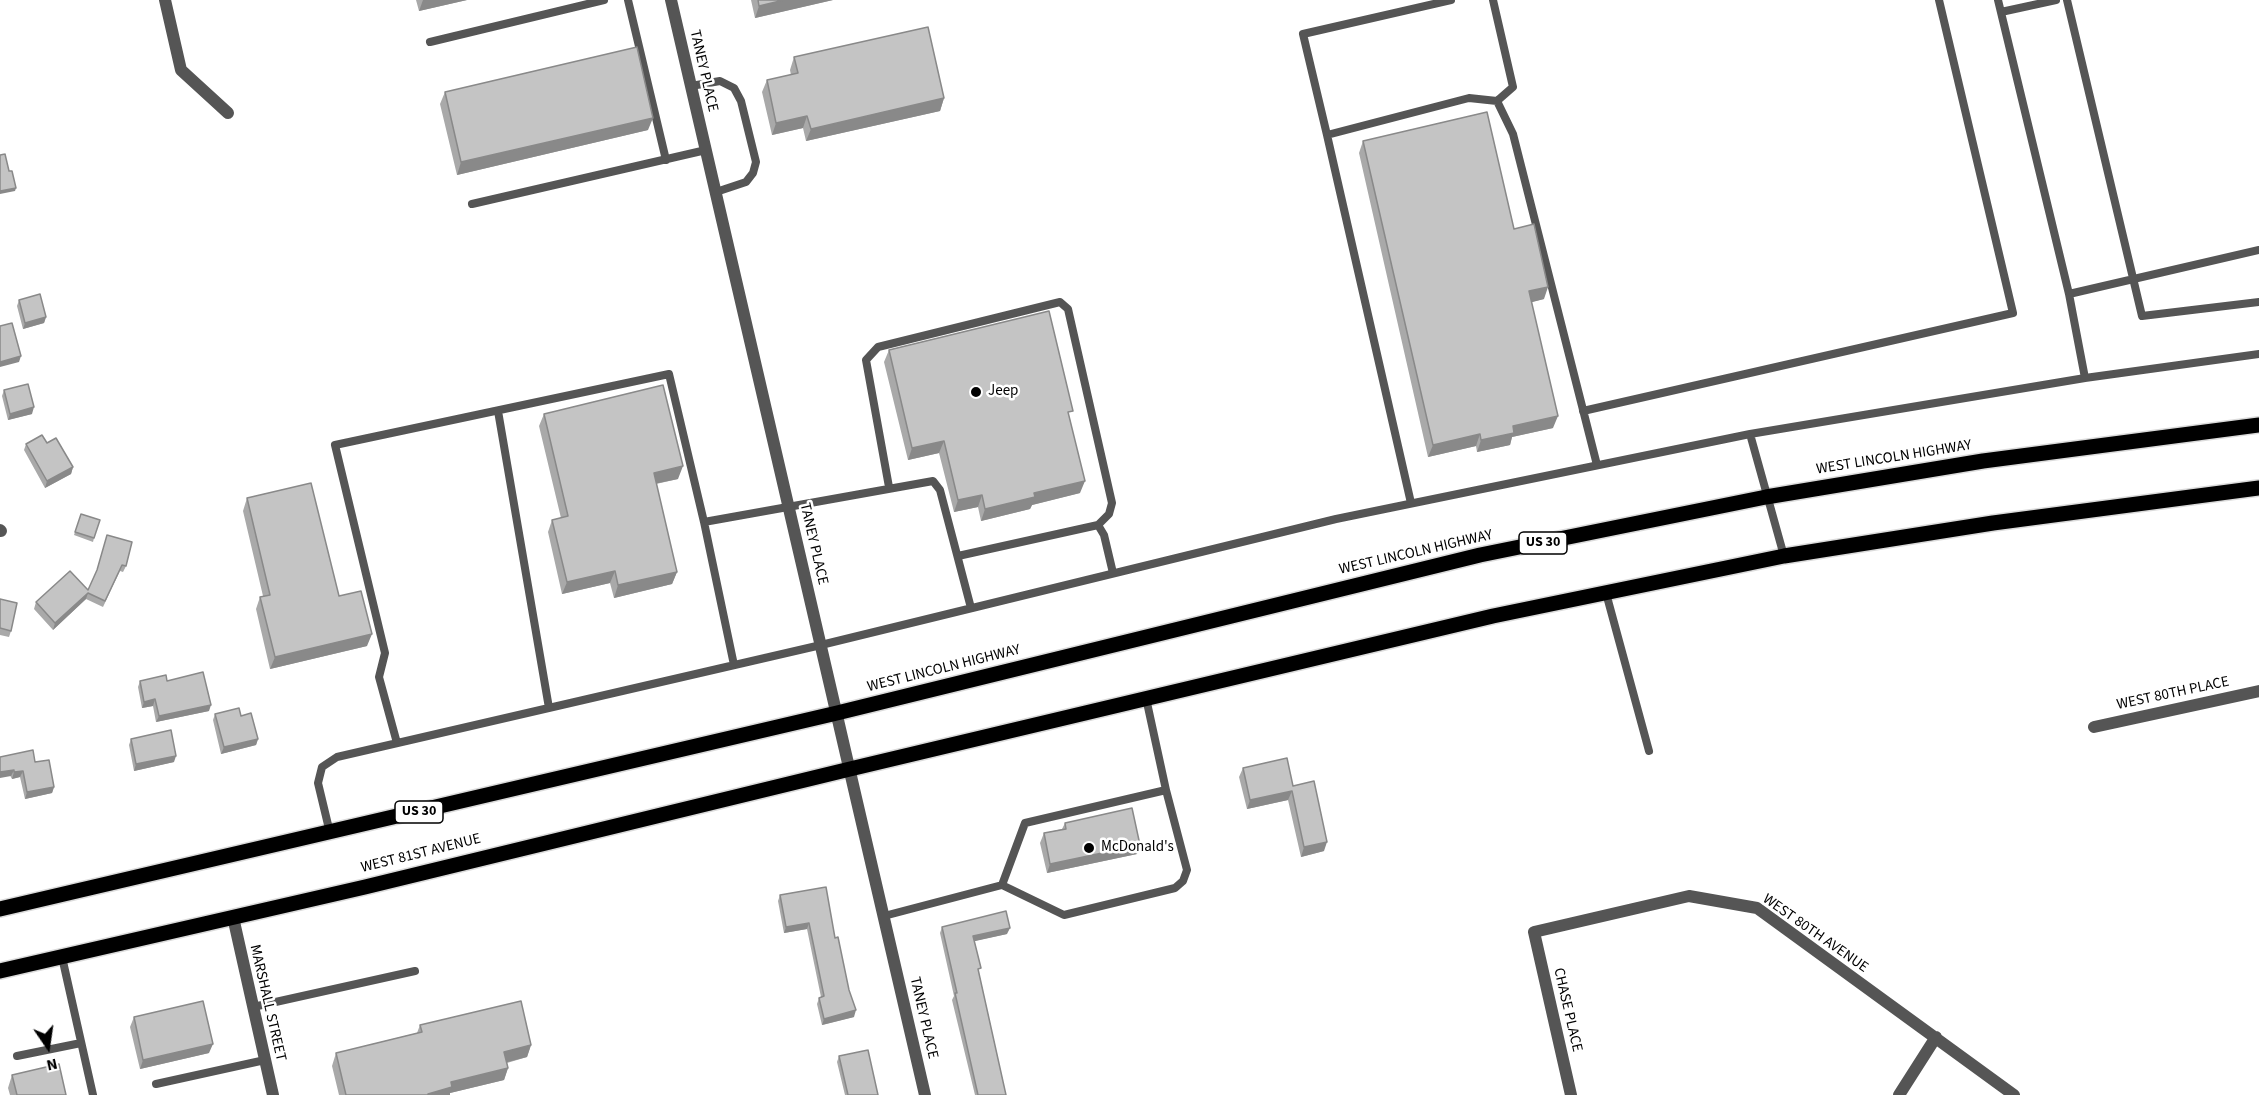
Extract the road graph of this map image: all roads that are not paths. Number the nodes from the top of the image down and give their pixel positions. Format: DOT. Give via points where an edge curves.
graph roads {
  1 [pos="165,0"];
  2 [pos="604,0"];
  3 [pos="628,0"];
  4 [pos="671,0"];
  5 [pos="1451,0"];
  6 [pos="1493,0"];
  7 [pos="1939,0"];
  8 [pos="1998,0"];
  9 [pos="2056,0"];
  10 [pos="2067,0"];
  11 [pos="2001,12"];
  12 [pos="430,42"];
  13 [pos="691,86"];
  14 [pos="1497,101"];
  15 [pos="228,113"];
  16 [pos="1327,135"];
  17 [pos="706,150"];
  18 [pos="666,160"];
  19 [pos="716,192"];
  20 [pos="472,204"];
  21 [pos="2259,250"];
  22 [pos="2133,279"];
  23 [pos="2069,294"];
  24 [pos="2259,302"];
  25 [pos="2259,354"];
  26 [pos="2085,378"];
  27 [pos="498,411"];
  28 [pos="1583,411"];
  29 [pos="2259,425"];
  30 [pos="1750,434"];
  31 [pos="1597,465"];
  32 [pos="889,488"];
  33 [pos="2259,488"];
  34 [pos="1766,497"];
  35 [pos="1411,503"];
  36 [pos="789,506"];
  37 [pos="704,522"];
  38 [pos="1098,525"];
  39 [pos="958,556"];
  40 [pos="1784,556"];
  41 [pos="1113,573"];
  42 [pos="1606,593"];
  43 [pos="971,608"];
  44 [pos="821,645"];
  45 [pos="734,665"];
  46 [pos="2259,691"];
  47 [pos="1146,698"];
  48 [pos="549,708"];
  49 [pos="837,714"];
  50 [pos="2094,727"];
  51 [pos="397,743"];
  52 [pos="1649,751"];
  53 [pos="850,768"];
  54 [pos="1166,790"];
  55 [pos="330,833"];
  56 [pos="1002,885"];
  57 [pos="0,909"];
  58 [pos="884,916"];
  59 [pos="233,917"];
  60 [pos="1534,932"];
  61 [pos="62,957"];
  62 [pos="0,971"];
  63 [pos="415,971"];
  64 [pos="253,1007"];
  65 [pos="1936,1037"];
  66 [pos="81,1043"];
  67 [pos="17,1056"];
  68 [pos="265,1060"];
  69 [pos="156,1084"];
  70 [pos="93,1095"];
  71 [pos="273,1095"];
  72 [pos="925,1095"];
  73 [pos="1571,1095"];
  74 [pos="1899,1095"];
  75 [pos="2013,1095"];
  1 -- 15 [label="street" via="181,70"];
  2 -- 12 [label="lane"];
  3 -- 18 [label="lane"];
  4 -- 13 [label="street, TANEY PLACE"];
  5 -- 16 [label="lane" via="1303,34"];
  6 -- 14 [label="lane" via="1513,87"];
  7 -- 28 [label="lane" via="2013,314"];
  8 -- 11 [label="lane"];
  9 -- 11 [label="lane"];
  10 -- 22 [label="lane"];
  11 -- 23 [label="lane"];
  13 -- 17 [label="street, TANEY PLACE"];
  13 -- 19 [label="lane" via="720,81 734,88 741,101 756,162 746,182"];
  14 -- 16 [label="lane" via="1469,98"];
  14 -- 28 [label="lane" via="1513,134"];
  16 -- 35 [label="lane"];
  17 -- 18 [label="lane"];
  17 -- 19 [label="street, TANEY PLACE"];
  18 -- 20 [label="lane"];
  19 -- 36 [label="street, TANEY PLACE"];
  21 -- 22 [label="lane"];
  22 -- 23 [label="lane"];
  22 -- 24 [label="lane" via="2142,316"];
  23 -- 26 [label="lane"];
  25 -- 26 [label="lane"];
  26 -- 30 [label="lane"];
  27 -- 37 [label="lane" via="669,374"];
  27 -- 48 [label="lane"];
  27 -- 51 [label="lane" via="335,445 385,653 379,677"];
  28 -- 31 [label="lane"];
  29 -- 34 [label="main road, WEST LINCOLN HIGHWAY / US 30" via="1983,462"];
  30 -- 31 [label="lane"];
  30 -- 34 [label="lane"];
  31 -- 35 [label="lane"];
  32 -- 36 [label="lane"];
  32 -- 38 [label="lane" via="866,360 878,347 1060,302 1068,309 1112,503 1109,514"];
  32 -- 39 [label="lane" via="933,481 940,490"];
  33 -- 40 [label="main road" via="1993,523"];
  34 -- 40 [label="lane"];
  34 -- 49 [label="main road, WEST LINCOLN HIGHWAY / US 30" via="1480,555"];
  35 -- 41 [label="lane"];
  36 -- 37 [label="lane"];
  36 -- 44 [label="street, TANEY PLACE"];
  37 -- 45 [label="lane"];
  38 -- 39 [label="lane"];
  38 -- 41 [label="lane"];
  39 -- 43 [label="lane"];
  40 -- 42 [label="main road"];
  41 -- 43 [label="lane"];
  42 -- 47 [label="main road"];
  42 -- 52 [label="lane"];
  43 -- 44 [label="lane"];
  44 -- 45 [label="lane"];
  44 -- 49 [label="street, TANEY PLACE"];
  45 -- 48 [label="lane"];
  46 -- 50 [label="street, WEST 80TH PLACE"];
  47 -- 53 [label="main road"];
  47 -- 54 [label="lane"];
  48 -- 51 [label="lane"];
  49 -- 53 [label="street, TANEY PLACE"];
  49 -- 55 [label="main road, US 30"];
  51 -- 55 [label="lane" via="337,757 322,767 318,783"];
  53 -- 58 [label="street, TANEY PLACE"];
  53 -- 59 [label="main road, WEST 81ST AVENUE"];
  54 -- 56 [label="lane" via="1025,823"];
  54 -- 56 [label="lane" via="1186,870 1175,888 1064,915"];
  55 -- 57 [label="main road, US 30"];
  56 -- 58 [label="lane"];
  58 -- 72 [label="street, TANEY PLACE"];
  59 -- 61 [label="main road, WEST 81ST AVENUE"];
  59 -- 64 [label="street, MARSHALL STREET"];
  60 -- 65 [label="street, WEST 80TH AVENUE" via="1689,896 1756,908"];
  60 -- 73 [label="street, CHASE PLACE"];
  61 -- 62 [label="main road, WEST 81ST AVENUE"];
  61 -- 66 [label="lane"];
  63 -- 64 [label="lane"];
  64 -- 68 [label="street, MARSHALL STREET"];
  65 -- 74 [label="street"];
  65 -- 75 [label="street, WEST 80TH AVENUE"];
  66 -- 67 [label="lane"];
  66 -- 70 [label="lane"];
  68 -- 69 [label="lane"];
  68 -- 71 [label="street, MARSHALL STREET"];
}
